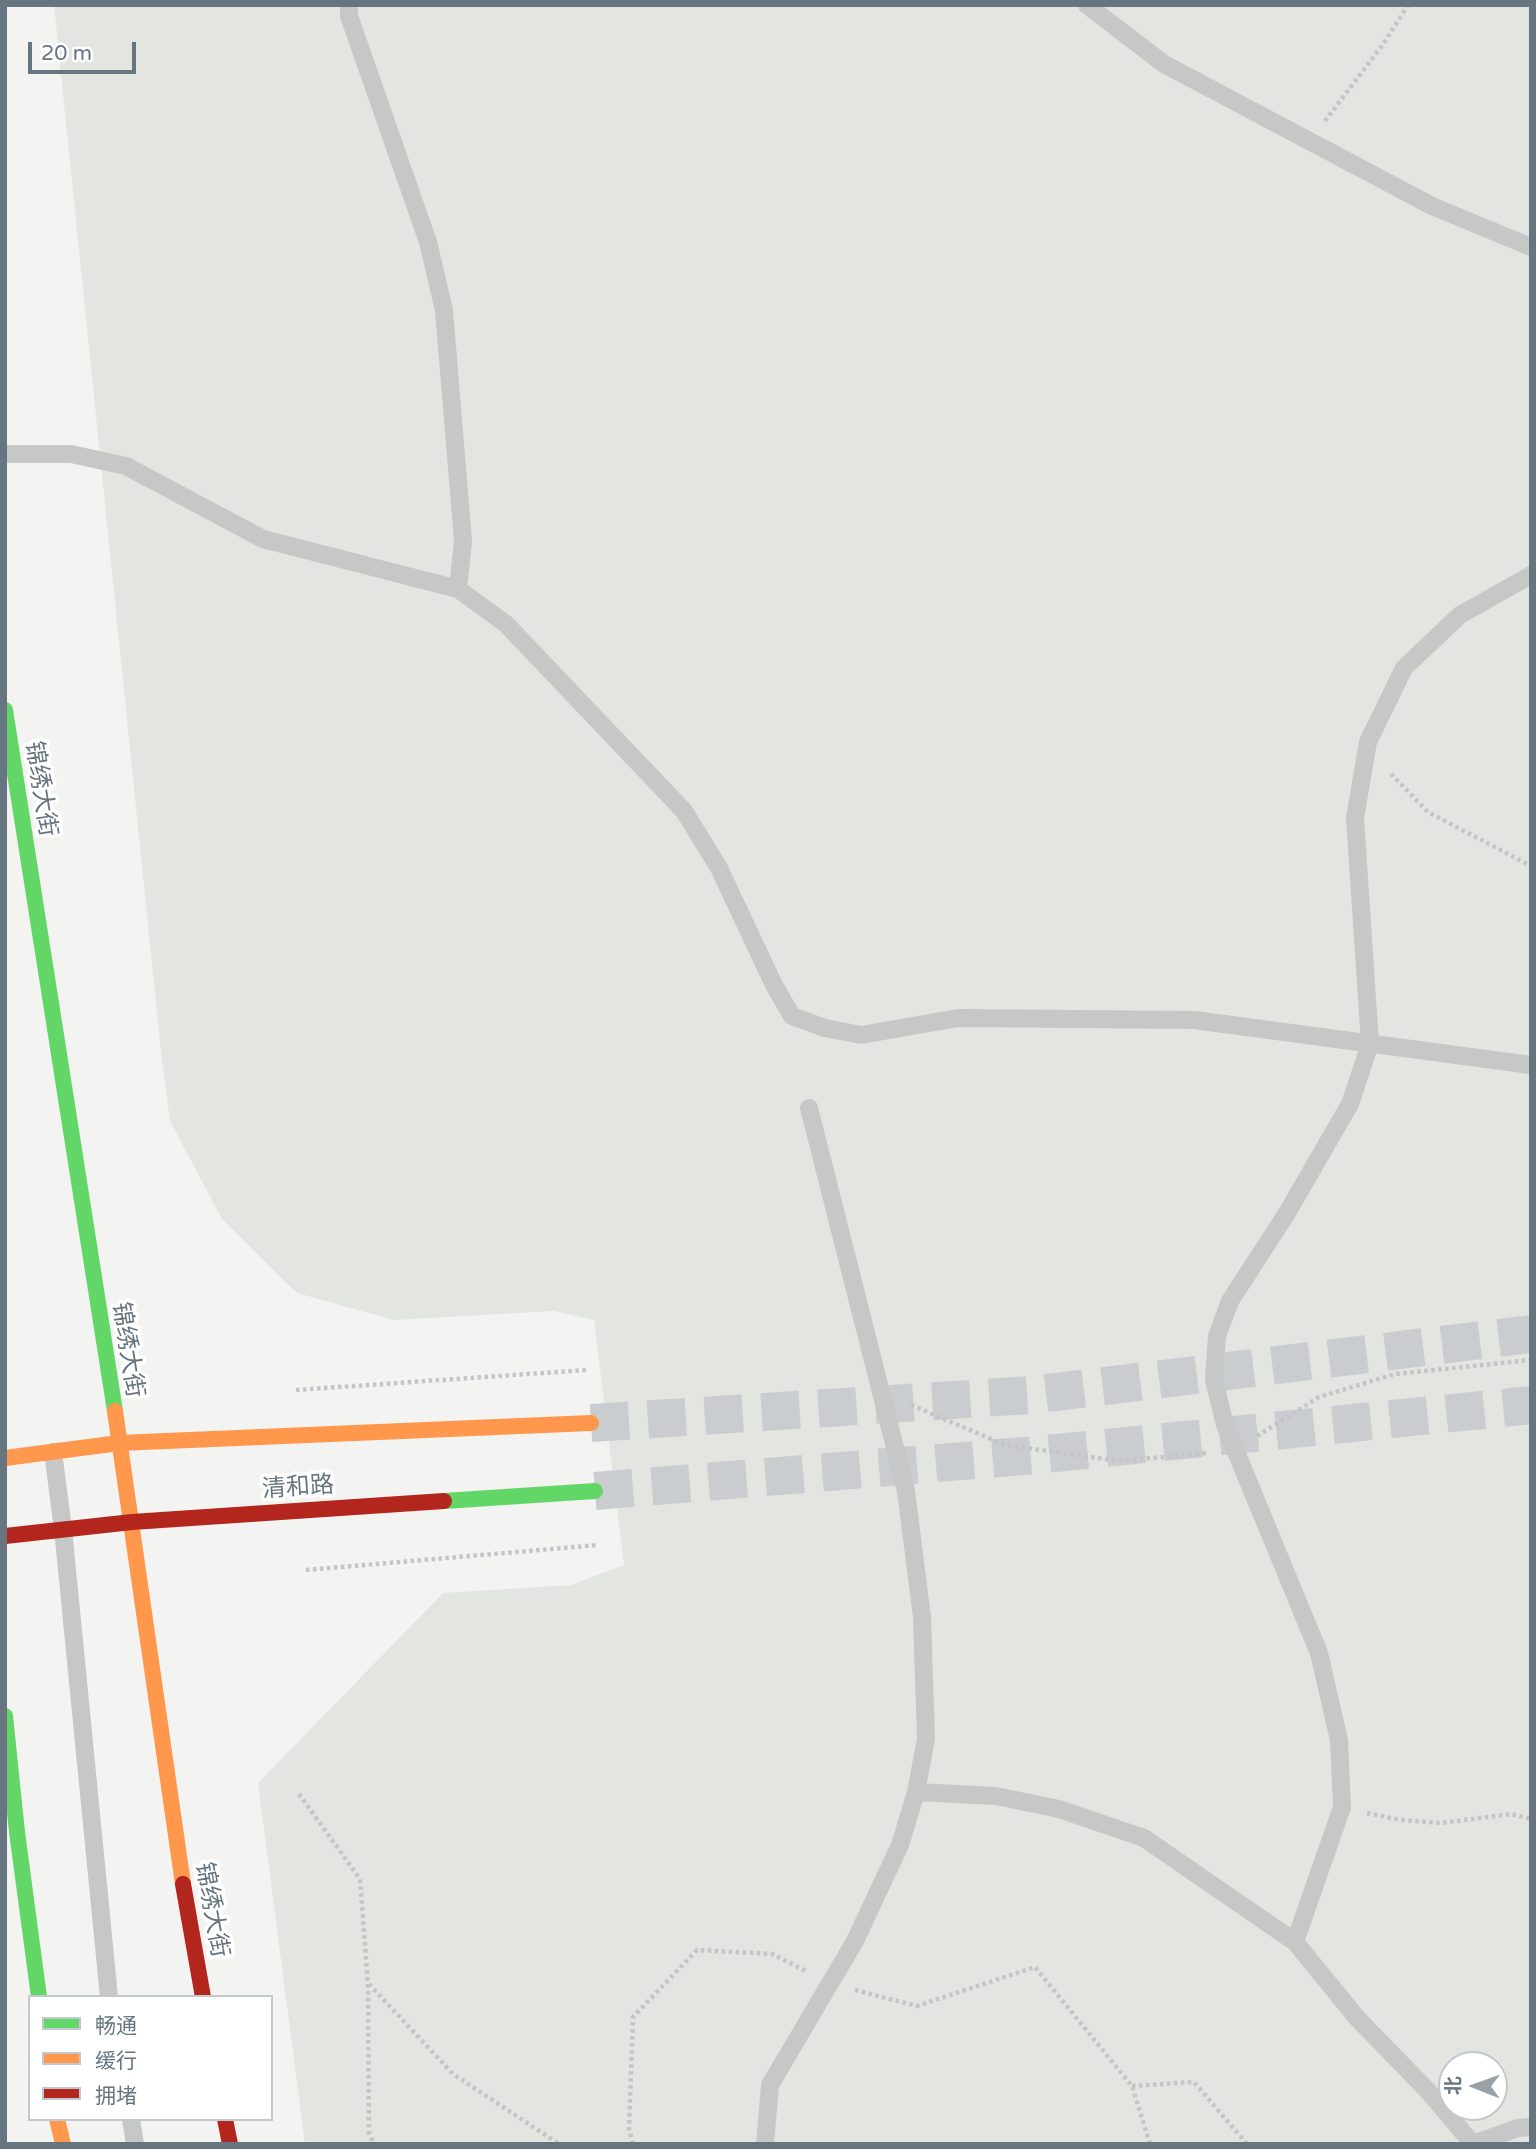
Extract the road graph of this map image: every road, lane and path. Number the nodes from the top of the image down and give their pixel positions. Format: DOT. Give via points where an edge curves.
graph roads {
  1 [pos="349,5"];
  2 [pos="1087,5"];
  3 [pos="1408,5"];
  4 [pos="1310,141"];
  5 [pos="1531,247"];
  6 [pos="5,454"];
  7 [pos="1531,575"];
  8 [pos="458,589"];
  9 [pos="5,710"];
  10 [pos="1366,755"];
  11 [pos="1531,866"];
  12 [pos="1370,1044"];
  13 [pos="1531,1065"];
  14 [pos="809,1108"];
  15 [pos="586,1370"];
  16 [pos="296,1390"];
  17 [pos="591,1423"];
  18 [pos="119,1443"];
  19 [pos="53,1451"];
  20 [pos="5,1458"];
  21 [pos="595,1492"];
  22 [pos="131,1522"];
  23 [pos="63,1529"];
  24 [pos="5,1536"];
  25 [pos="597,1545"];
  26 [pos="306,1570"];
  27 [pos="5,1716"];
  28 [pos="916,1792"];
  29 [pos="299,1794"];
  30 [pos="1342,1807"];
  31 [pos="1531,1819"];
  32 [pos="1295,1942"];
  33 [pos="829,1983"];
  34 [pos="368,1984"];
  35 [pos="39,1995"];
  36 [pos="109,1995"];
  37 [pos="203,1995"];
  38 [pos="1132,2086"];
  39 [pos="57,2121"];
  40 [pos="131,2121"];
  41 [pos="225,2121"];
  42 [pos="1531,2127"];
  43 [pos="63,2144"];
  44 [pos="135,2144"];
  45 [pos="230,2144"];
  46 [pos="374,2144"];
  47 [pos="559,2144"];
  48 [pos="633,2144"];
  49 [pos="765,2144"];
  50 [pos="1150,2144"];
  51 [pos="1247,2144"];
  1 -- 8 [label="lane" via="428,242 444,310 463,541"];
  2 -- 4 [label="lane" via="1164,64"];
  3 -- 4 [label="path"];
  4 -- 5 [label="lane" via="1432,206"];
  6 -- 8 [label="lane" via="71,454 126,466 263,539"];
  7 -- 10 [label="lane" via="1460,615 1404,668"];
  8 -- 12 [label="lane" via="506,624 684,811 719,868 792,1016 862,1035 958,1018 1194,1020"];
  9 -- 18 [label="main road, 锦绣大街"];
  10 -- 11 [label="path" via="1377,760 1428,812"];
  10 -- 12 [label="lane" via="1355,818"];
  12 -- 13 [label="lane"];
  12 -- 30 [label="lane" via="1350,1104 1230,1301 1217,1336 1214,1380 1225,1425 1319,1653 1339,1740"];
  14 -- 28 [label="lane" via="906,1491 922,1616 926,1739"];
  15 -- 16 [label="path"];
  17 -- 18 [label="main road"];
  18 -- 19 [label="main road"];
  18 -- 22 [label="main road, 锦绣大街"];
  19 -- 20 [label="main road"];
  19 -- 23 [label="lane"];
  21 -- 22 [label="main road, 清和路"];
  22 -- 23 [label="main road, 清和路"];
  22 -- 37 [label="main road, 锦绣大街"];
  23 -- 24 [label="main road, 清和路"];
  23 -- 36 [label="lane"];
  25 -- 26 [label="path"];
  27 -- 35 [label="main road"];
  28 -- 32 [label="lane" via="996,1796 1059,1809 1144,1838"];
  28 -- 33 [label="lane" via="900,1846 855,1941"];
  29 -- 34 [label="path" via="360,1879"];
  30 -- 31 [label="path" via="1401,1821 1441,1823 1511,1814"];
  30 -- 32 [label="lane"];
  32 -- 42 [label="lane" via="1357,2018 1473,2144"];
  33 -- 38 [label="path" via="917,2007 1035,1967"];
  33 -- 48 [label="path" via="772,1954 697,1950 633,2017 629,2130"];
  33 -- 49 [label="lane" via="770,2085"];
  34 -- 46 [label="path" via="369,2133"];
  34 -- 47 [label="path" via="453,2074"];
  38 -- 50 [label="path"];
  38 -- 51 [label="path" via="1194,2082"];
  39 -- 43 [label="main road"];
  40 -- 44 [label="lane"];
  41 -- 45 [label="main road"];
}
